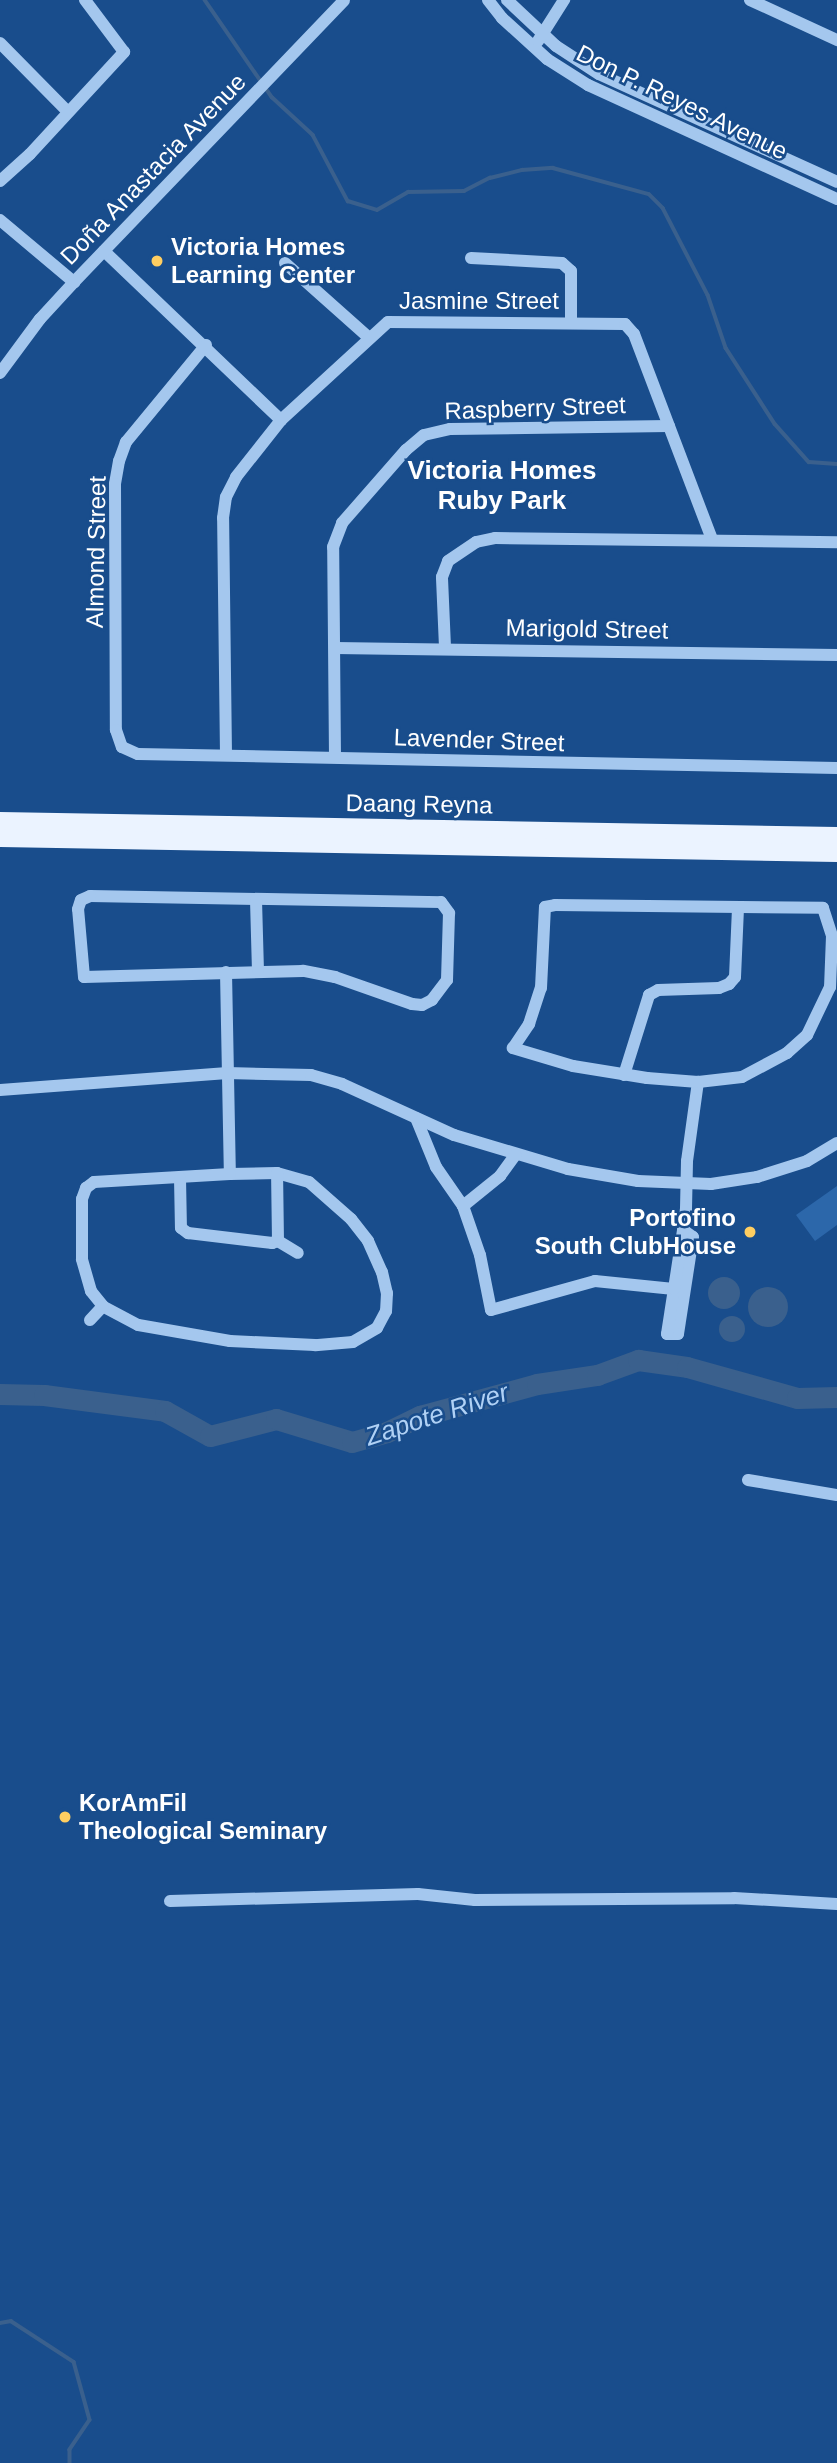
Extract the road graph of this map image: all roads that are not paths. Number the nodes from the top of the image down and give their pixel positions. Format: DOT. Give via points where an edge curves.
graph roads {
  1 [pos="85,0"];
  2 [pos="344,0"];
  3 [pos="488,0"];
  4 [pos="507,0"];
  5 [pos="564,0"];
  6 [pos="750,0"];
  7 [pos="769,4"];
  8 [pos="542,34"];
  9 [pos="837,40"];
  10 [pos="0,43"];
  11 [pos="534,47"];
  12 [pos="67,111"];
  13 [pos="0,181"];
  14 [pos="837,182"];
  15 [pos="837,199"];
  16 [pos="0,220"];
  17 [pos="104,251"];
  18 [pos="471,258"];
  19 [pos="285,263"];
  20 [pos="74,282"];
  21 [pos="571,322"];
  22 [pos="369,337"];
  23 [pos="206,345"];
  24 [pos="0,373"];
  25 [pos="281,420"];
  26 [pos="668,426"];
  27 [pos="712,539"];
  28 [pos="837,542"];
  29 [pos="335,648"];
  30 [pos="445,648"];
  31 [pos="837,655"];
  32 [pos="122,747"];
  33 [pos="226,755"];
  34 [pos="335,757"];
  35 [pos="837,768"];
  36 [pos="0,821"];
  37 [pos="837,836"];
  38 [pos="0,838"];
  39 [pos="837,853"];
  40 [pos="256,900"];
  41 [pos="738,909"];
  42 [pos="258,970"];
  43 [pos="226,972"];
  44 [pos="227,1073"];
  45 [pos="624,1075"];
  46 [pos="698,1082"];
  47 [pos="0,1090"];
  48 [pos="416,1118"];
  49 [pos="837,1143"];
  50 [pos="515,1155"];
  51 [pos="277,1173"];
  52 [pos="230,1174"];
  53 [pos="180,1178"];
  54 [pos="688,1184"];
  55 [pos="463,1206"];
  56 [pos="683,1230"];
  57 [pos="278,1241"];
  58 [pos="298,1253"];
  59 [pos="674,1289"];
  60 [pos="103,1306"];
  61 [pos="90,1320"];
  62 [pos="747,1480"];
  63 [pos="837,1495"];
  64 [pos="170,1901"];
  65 [pos="837,1904"];
  1 -- 12 [label="street" via="124,52"];
  2 -- 17 [label="street, Doña Anastacia Avenue"];
  3 -- 11 [label="street, Don P. Reyes Avenue"];
  4 -- 8 [label="street, Don P. Reyes Avenue"];
  5 -- 8 [label="street"];
  6 -- 7 [label="street"];
  7 -- 9 [label="street"];
  8 -- 11 [label="street"];
  8 -- 14 [label="street, Don P. Reyes Avenue" via="634,92"];
  10 -- 12 [label="street"];
  11 -- 15 [label="street, Don P. Reyes Avenue" via="588,85"];
  12 -- 13 [label="street"];
  16 -- 20 [label="street"];
  17 -- 20 [label="street, Doña Anastacia Avenue"];
  17 -- 23 [label="street"];
  18 -- 21 [label="street" via="562,263 570,271"];
  19 -- 22 [label="street"];
  20 -- 24 [label="street, Doña Anastacia Avenue"];
  21 -- 22 [label="street, Jasmine Street" via="397,320"];
  21 -- 26 [label="street, Jasmine Street" via="625,324 634,334"];
  22 -- 25 [label="street, Jasmine Street"];
  23 -- 25 [label="street"];
  23 -- 32 [label="street, Almond Street" via="133,432 119,461 115,484 116,716"];
  25 -- 33 [label="street, Jasmine Street" via="226,497"];
  26 -- 27 [label="street, Jasmine Street"];
  26 -- 29 [label="street, Raspberry Street" via="450,429 415,441 336,534"];
  27 -- 28 [label="street"];
  27 -- 30 [label="street" via="495,538 475,542 448,561 442,576"];
  29 -- 30 [label="street, Marigold Street"];
  29 -- 34 [label="street, Raspberry Street"];
  30 -- 31 [label="street, Marigold Street"];
  32 -- 33 [label="street, Lavender Street" via="138,754"];
  33 -- 34 [label="street, Lavender Street"];
  34 -- 35 [label="street, Lavender Street"];
  36 -- 37 [label="main road, Daang Reyna"];
  38 -- 39 [label="main road, Daang Reyna"];
  40 -- 42 [label="street"];
  40 -- 42 [label="street" via="441,902 449,913 447,980 432,1000 422,1005 335,977"];
  40 -- 43 [label="street" via="90,896 81,900 84,977"];
  41 -- 45 [label="street" via="735,977 719,988 658,990 649,995"];
  41 -- 45 [label="street" via="545,907 541,988 529,1024 513,1048"];
  41 -- 46 [label="street" via="823,908 832,936 830,987 807,1035 787,1053 742,1077"];
  42 -- 43 [label="street"];
  43 -- 44 [label="street"];
  44 -- 47 [label="street"];
  44 -- 48 [label="street" via="311,1075"];
  44 -- 52 [label="street"];
  45 -- 46 [label="street"];
  46 -- 54 [label="street"];
  48 -- 50 [label="street"];
  48 -- 55 [label="street" via="436,1167"];
  49 -- 54 [label="street" via="785,1170 730,1182"];
  50 -- 54 [label="street" via="610,1178"];
  50 -- 55 [label="street" via="500,1176"];
  51 -- 52 [label="street"];
  51 -- 57 [label="street"];
  51 -- 60 [label="street" via="309,1182 351,1219 368,1241 387,1293 386,1311 377,1328 353,1342 315,1345 230,1340 138,1325"];
  52 -- 53 [label="street"];
  53 -- 57 [label="street" via="181,1228 188,1233 262,1244"];
  53 -- 60 [label="street" via="94,1182 86,1188 82,1259 91,1291"];
  54 -- 56 [label="street"];
  55 -- 59 [label="street" via="480,1255 491,1310 596,1281"];
  56 -- 59 [label="street"];
  56 -- 59 [label="street" via="693,1237 689,1265 678,1334 667,1334"];
  57 -- 58 [label="street"];
  60 -- 61 [label="street"];
  62 -- 63 [label="street"];
  64 -- 65 [label="street" via="418,1894 475,1900 734,1898"];
}
